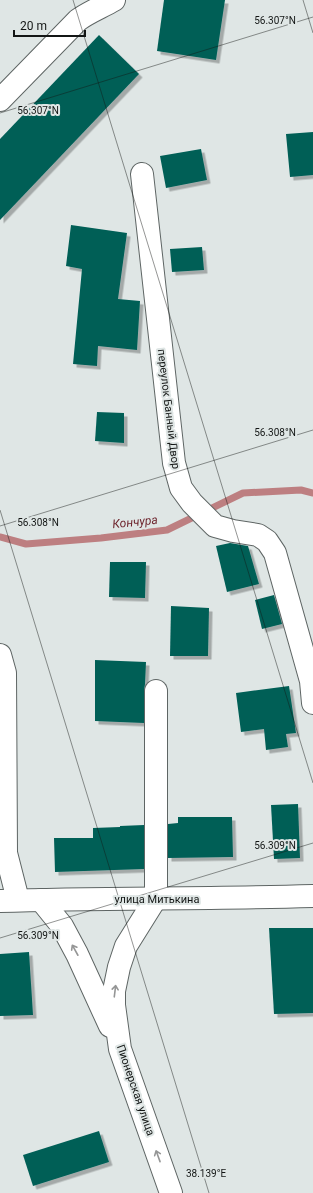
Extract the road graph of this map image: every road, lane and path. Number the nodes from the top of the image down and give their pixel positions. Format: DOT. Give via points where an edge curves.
graph roads {
  1 [pos="114,0"];
  2 [pos="0,100"];
  3 [pos="142,174"];
  4 [pos="0,655"];
  5 [pos="156,691"];
  6 [pos="313,703"];
  7 [pos="313,896"];
  8 [pos="156,898"];
  9 [pos="9,900"];
  10 [pos="41,900"];
  11 [pos="120,1049"];
  12 [pos="171,1193"];
  1 -- 2 [label="street" via="78,20"];
  3 -- 6 [label="street, переулок Банный Двор" via="174,463 181,488 215,526 233,532 258,535 267,541 275,553 311,681"];
  4 -- 9 [label="street" via="5,673 6,853"];
  5 -- 8 [label="street"];
  7 -- 8 [label="street, улица Митькина"];
  8 -- 10 [label="street, улица Митькина"];
  11 -- 8 [label="street, Пионерская улица, one-way" via="114,1005 119,967 126,946"];
  9 -- 10 [label="street, улица Митькина"];
  11 -- 10 [label="street, one-way" via="77,954 62,926"];
  12 -- 11 [label="street, Пионерская улица, one-way"];
}
